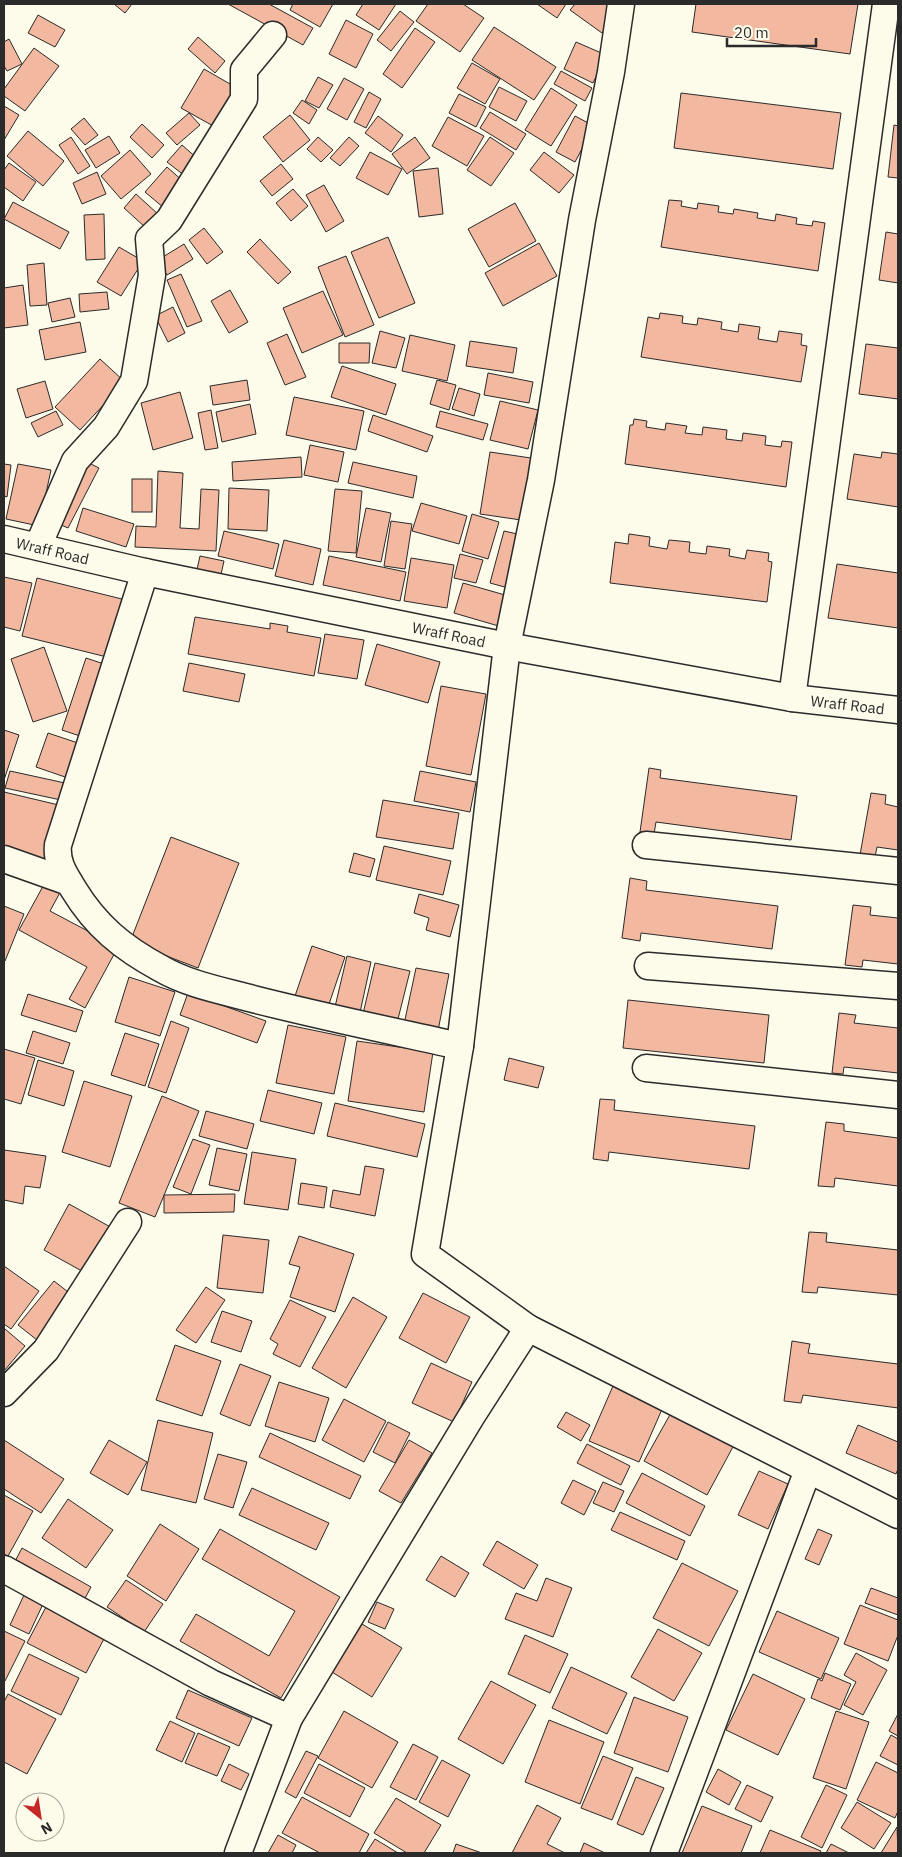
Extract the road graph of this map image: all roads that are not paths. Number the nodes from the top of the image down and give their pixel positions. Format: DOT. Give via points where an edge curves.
graph roads {
  1 [pos="622,4"];
  2 [pos="886,4"];
  3 [pos="273,35"];
  4 [pos="4,539"];
  5 [pos="38,546"];
  6 [pos="145,572"];
  7 [pos="507,646"];
  8 [pos="792,698"];
  9 [pos="898,710"];
  10 [pos="646,845"];
  11 [pos="4,859"];
  12 [pos="898,872"];
  13 [pos="70,882"];
  14 [pos="648,966"];
  15 [pos="898,986"];
  16 [pos="460,1046"];
  17 [pos="646,1068"];
  18 [pos="898,1096"];
  19 [pos="128,1222"];
  20 [pos="528,1328"];
  21 [pos="4,1393"];
  22 [pos="808,1470"];
  23 [pos="898,1515"];
  24 [pos="4,1569"];
  25 [pos="289,1718"];
  26 [pos="238,1853"];
  27 [pos="664,1853"];
  1 -- 7 [label="street" via="582,220 541,480"];
  2 -- 8 [label="street"];
  3 -- 5 [label="street" via="244,70 244,99 169,220 149,239 152,274 134,381 106,427 74,461"];
  4 -- 5 [label="street, Wraff Road"];
  5 -- 6 [label="street, Wraff Road"];
  6 -- 7 [label="street, Wraff Road"];
  6 -- 13 [label="street" via="58,845 57,857"];
  7 -- 8 [label="street, Wraff Road"];
  7 -- 16 [label="street"];
  8 -- 9 [label="street, Wraff Road"];
  10 -- 12 [label="street"];
  11 -- 13 [label="street"];
  13 -- 16 [label="street" via="88,912 110,934 161,969 196,984"];
  14 -- 15 [label="street"];
  16 -- 20 [label="street" via="425,1254"];
  17 -- 18 [label="street"];
  19 -- 21 [label="street" via="46,1350"];
  20 -- 22 [label="street"];
  20 -- 25 [label="street"];
  22 -- 23 [label="street"];
  22 -- 27 [label="street"];
  24 -- 25 [label="street" via="211,1683"];
  25 -- 26 [label="street"];
}
